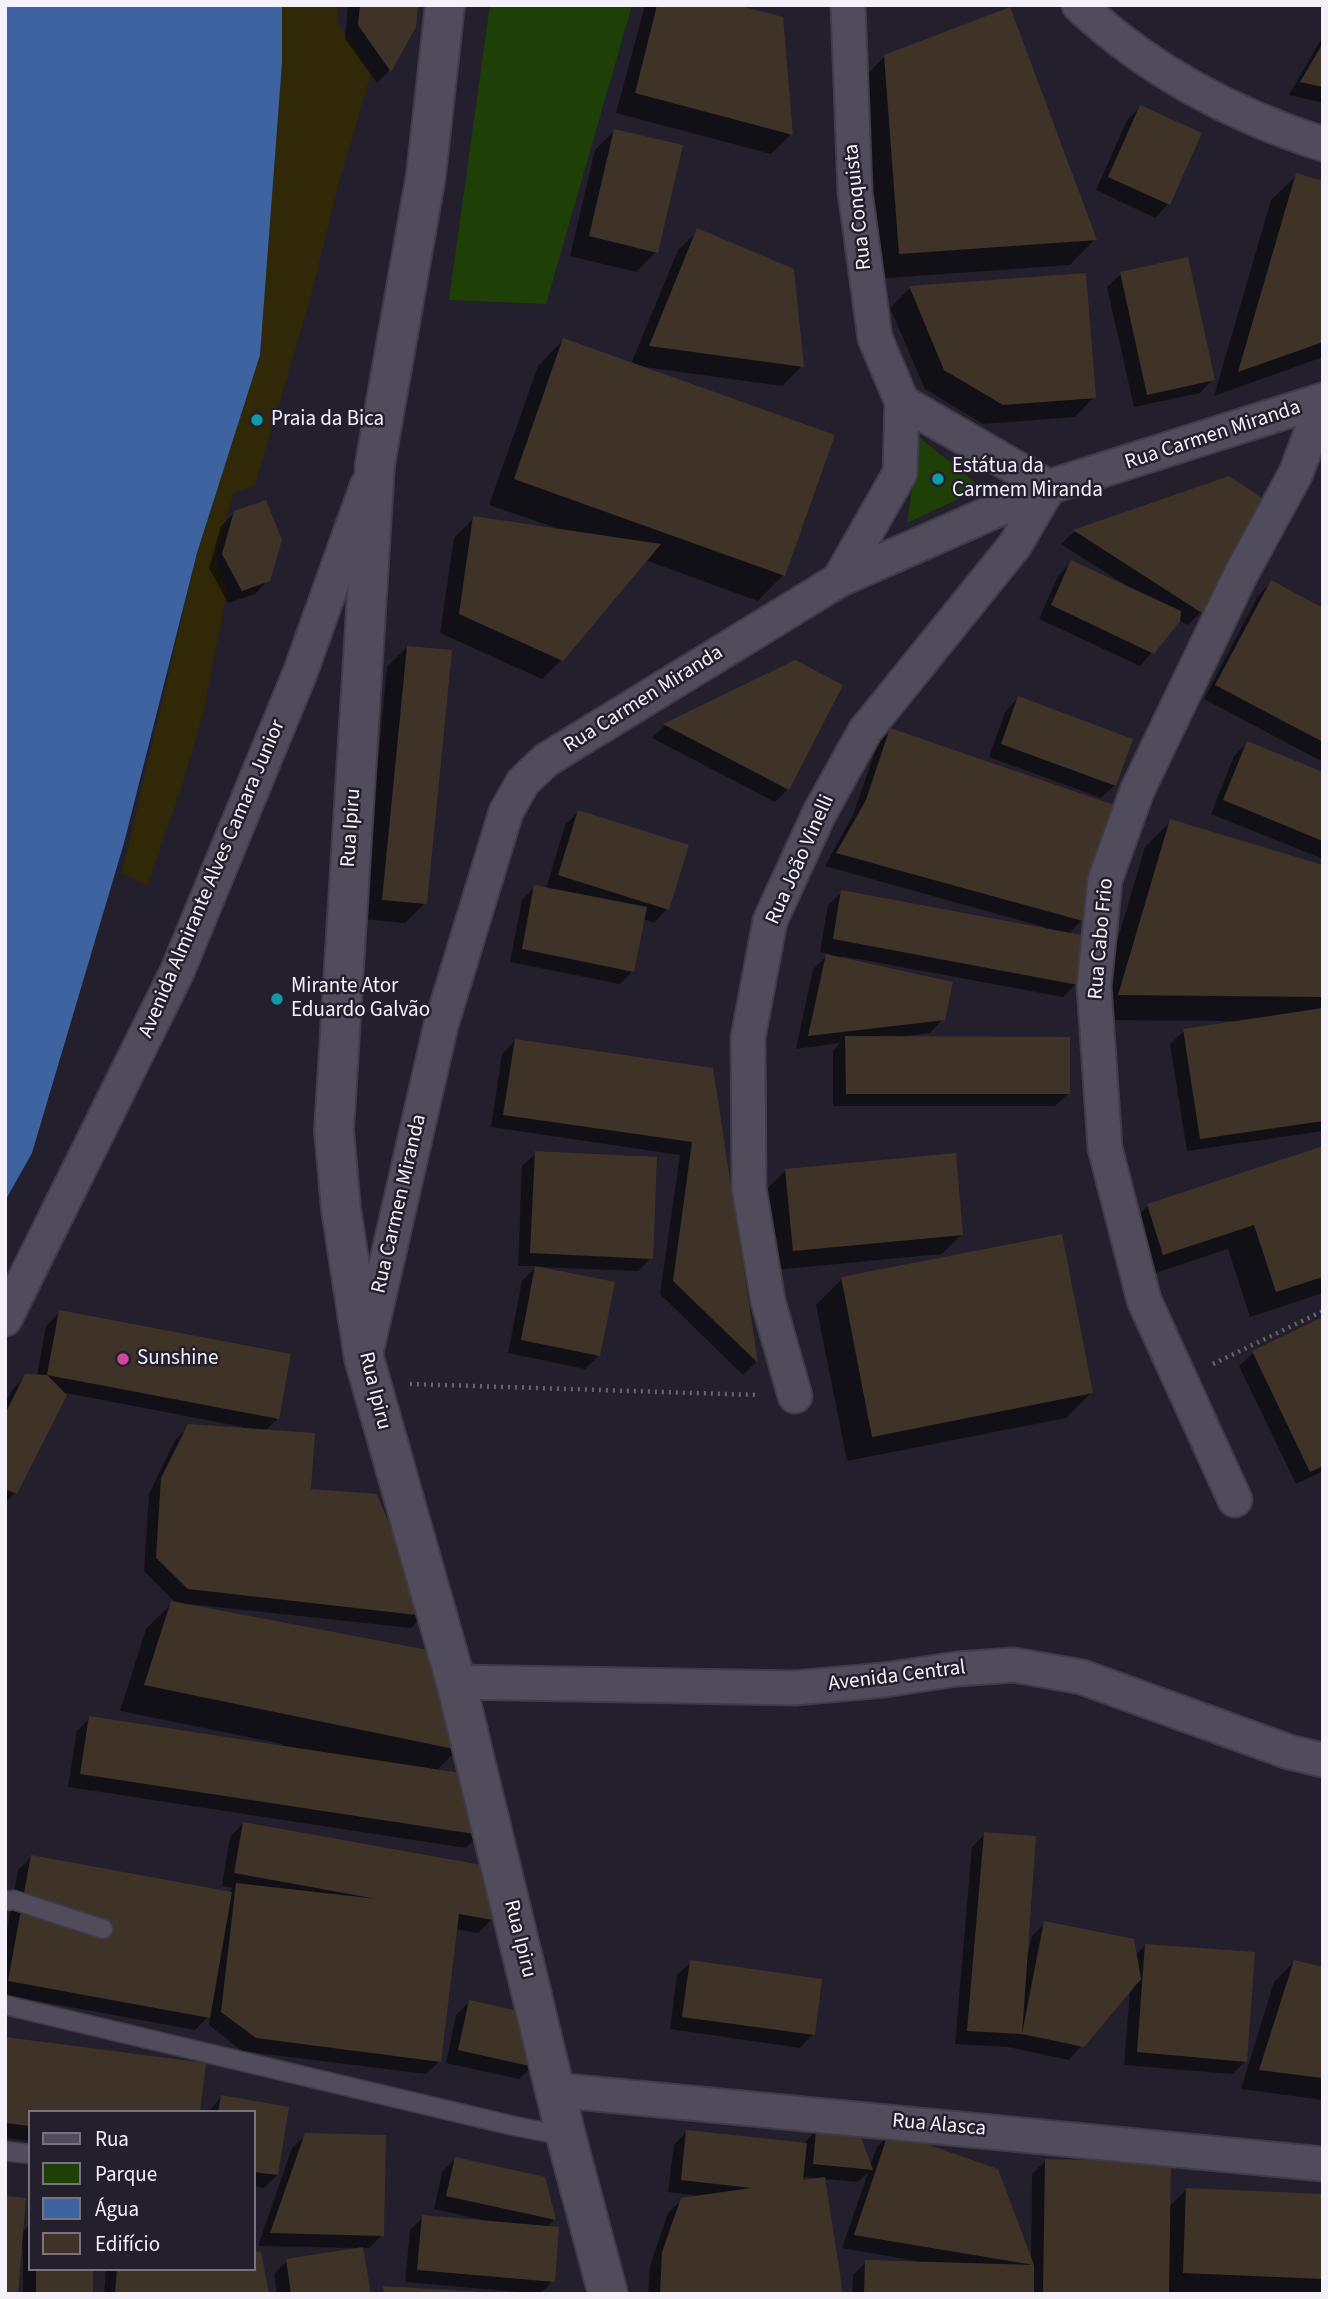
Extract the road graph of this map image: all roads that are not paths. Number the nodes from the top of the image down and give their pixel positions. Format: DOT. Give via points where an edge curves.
graph roads {
  1 [pos="446,5"];
  2 [pos="848,5"];
  3 [pos="1079,5"];
  4 [pos="1323,144"];
  5 [pos="1323,401"];
  6 [pos="902,402"];
  7 [pos="375,464"];
  8 [pos="1049,487"];
  9 [pos="839,580"];
  10 [pos="5,1319"];
  11 [pos="368,1370"];
  12 [pos="795,1396"];
  13 [pos="1236,1500"];
  14 [pos="456,1682"];
  15 [pos="1323,1760"];
  16 [pos="5,1901"];
  17 [pos="103,1929"];
  18 [pos="5,2005"];
  19 [pos="555,2090"];
  20 [pos="566,2136"];
  21 [pos="5,2151"];
  22 [pos="28,2154"];
  23 [pos="1323,2164"];
  24 [pos="608,2294"];
  1 -- 7 [label="street" via="426,175"];
  2 -- 6 [label="street, Rua Conquista" via="855,192 875,338"];
  3 -- 4 [label="street" via="1165,73 1219,103"];
  5 -- 8 [label="street, Rua Carmen Miranda"];
  5 -- 13 [label="street, Rua Cabo Frio" via="1296,473 1241,574 1137,791 1105,880 1094,986 1105,1147 1144,1300"];
  6 -- 8 [label="street"];
  6 -- 9 [label="street" via="900,473"];
  7 -- 10 [label="street, Avenida Almirante Alves Camara Junior" via="300,673 177,972"];
  7 -- 11 [label="street, Rua Ipiru" via="334,1130 341,1209"];
  8 -- 9 [label="street, Rua Carmen Miranda"];
  8 -- 12 [label="street, Rua João Vinelli" via="1015,545 865,731 819,814 770,920 748,1038 749,1188 768,1301"];
  9 -- 11 [label="street, Rua Carmen Miranda" via="546,760 523,782 506,812 441,1025"];
  11 -- 14 [label="street, Rua Ipiru"];
  14 -- 15 [label="street, Avenida Central" via="795,1688 1014,1665 1082,1677 1289,1752"];
  14 -- 19 [label="street, Rua Ipiru"];
  16 -- 17 [label="lane"];
  18 -- 20 [label="lane"];
  19 -- 20 [label="street, Rua Ipiru"];
  19 -- 23 [label="street, Rua Alasca"];
  20 -- 24 [label="street, Rua Ipiru"];
  21 -- 22 [label="lane"];
}
